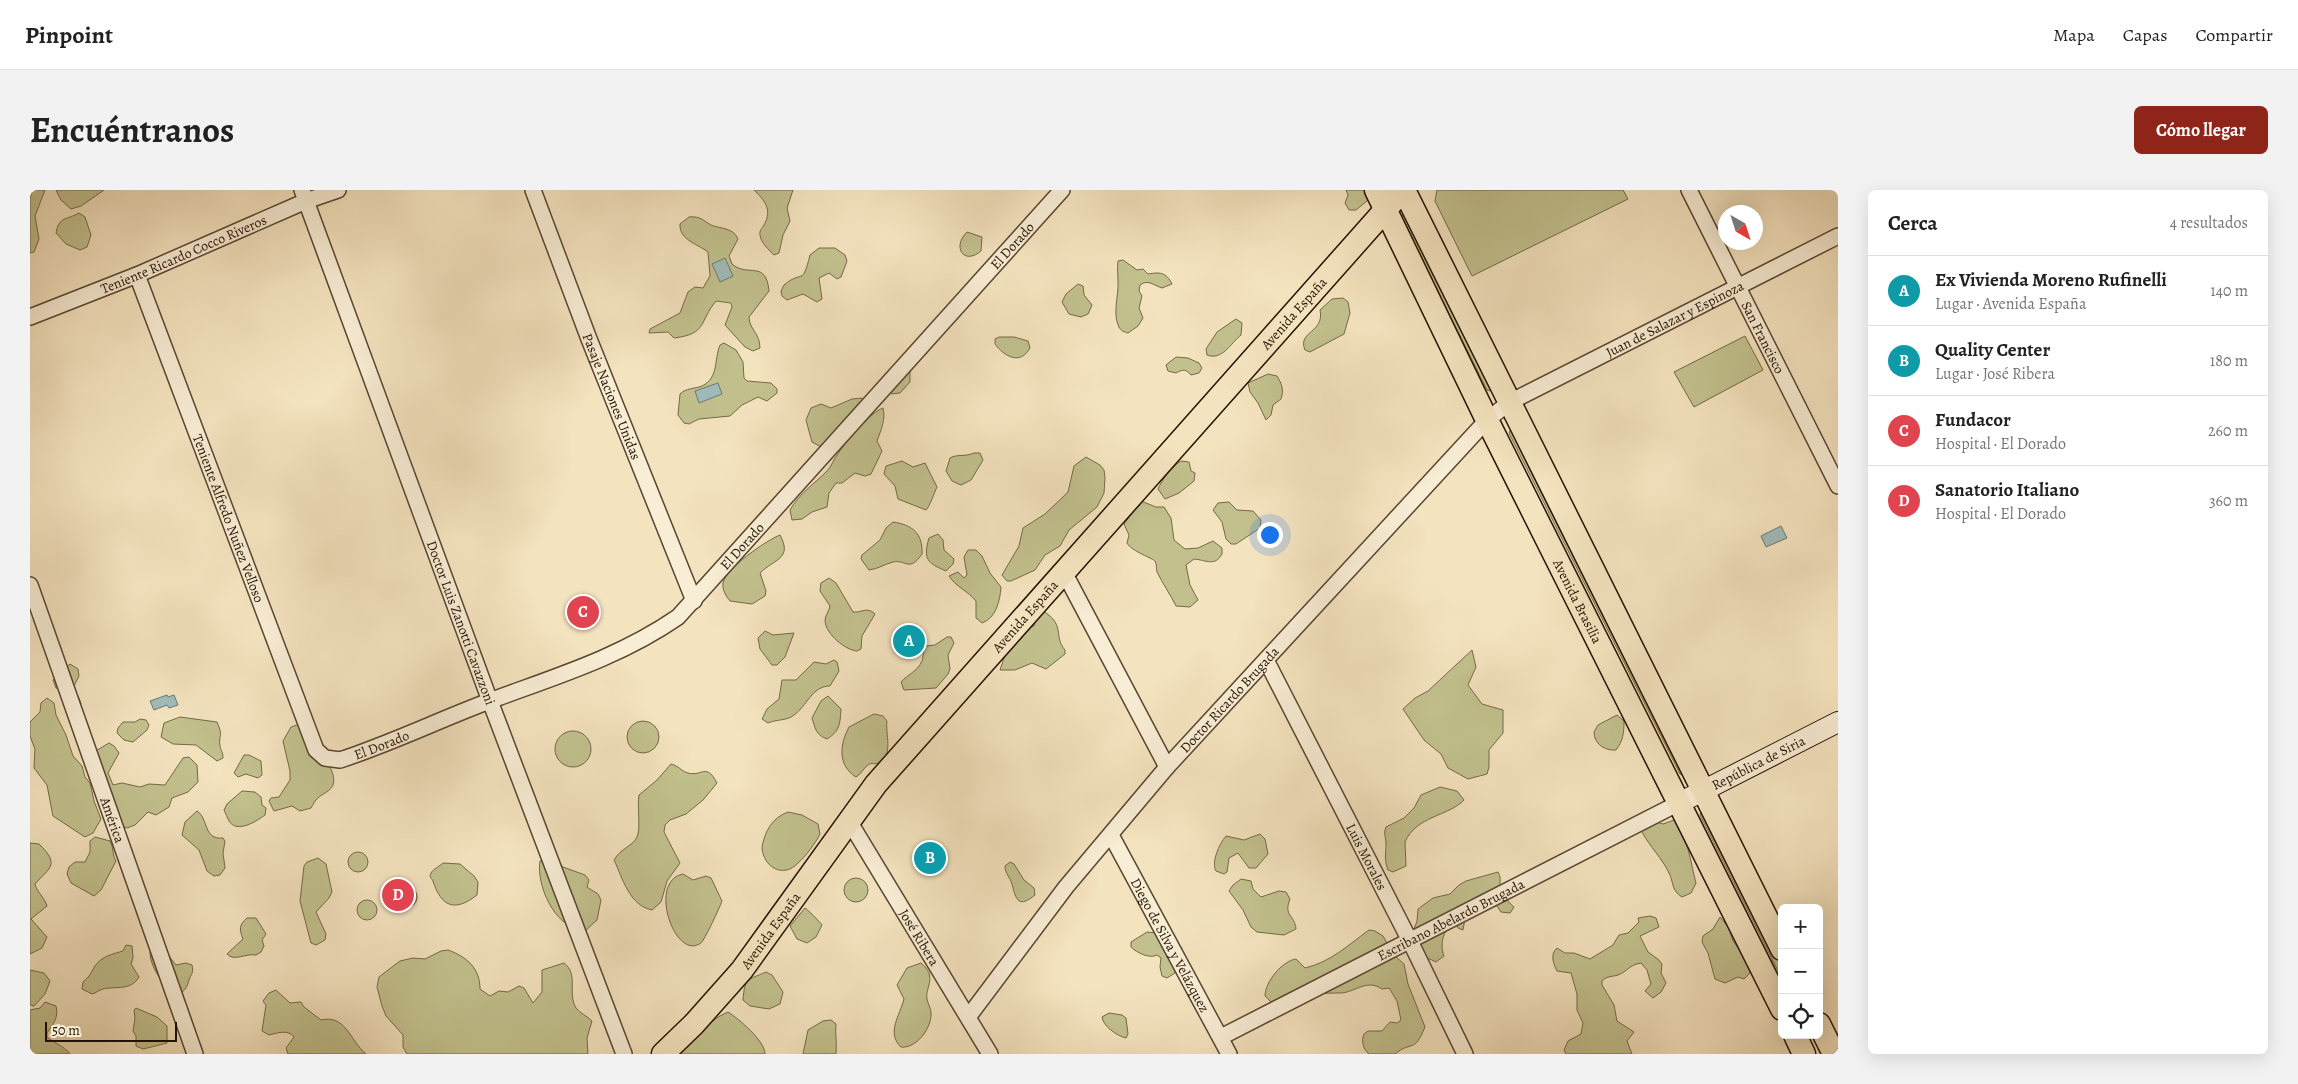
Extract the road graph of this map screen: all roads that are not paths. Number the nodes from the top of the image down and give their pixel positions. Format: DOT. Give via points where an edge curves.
graph roads {
  1 [pos="338,190"];
  2 [pos="533,190"];
  3 [pos="1062,190"];
  4 [pos="1404,190"];
  5 [pos="1689,190"];
  6 [pos="304,196"];
  7 [pos="1381,199"];
  8 [pos="1838,236"];
  9 [pos="138,275"];
  10 [pos="1738,287"];
  11 [pos="30,317"];
  12 [pos="1510,402"];
  13 [pos="1487,420"];
  14 [pos="1838,486"];
  15 [pos="1064,572"];
  16 [pos="30,585"];
  17 [pos="694,602"];
  18 [pos="1266,660"];
  19 [pos="490,701"];
  20 [pos="1838,722"];
  21 [pos="325,758"];
  22 [pos="1167,767"];
  23 [pos="1703,790"];
  24 [pos="1679,803"];
  25 [pos="849,821"];
  26 [pos="1111,835"];
  27 [pos="1410,941"];
  28 [pos="1778,941"];
  29 [pos="1778,1001"];
  30 [pos="969,1016"];
  31 [pos="1823,1032"];
  32 [pos="1221,1037"];
  33 [pos="1797,1039"];
  34 [pos="195,1054"];
  35 [pos="624,1054"];
  36 [pos="663,1054"];
  37 [pos="990,1054"];
  38 [pos="1230,1054"];
  39 [pos="1465,1054"];
  40 [pos="1804,1054"];
  41 [pos="1834,1054"];
  1 -- 6 [label="street, Teniente Ricardo Cocco Riveros"];
  2 -- 17 [label="street, Pasaje Naciones Unidas"];
  3 -- 17 [label="street, El Dorado"];
  4 -- 7 [label="main road, Avenida España"];
  4 -- 12 [label="main road, Avenida Brasilia"];
  5 -- 10 [label="street, San Francisco"];
  6 -- 9 [label="street, Teniente Ricardo Cocco Riveros"];
  6 -- 19 [label="street, Doctor Luis Zanotti Cavazzoni"];
  7 -- 13 [label="main road, Avenida Brasilia"];
  7 -- 15 [label="main road, Avenida España"];
  8 -- 10 [label="street, Juan de Salazar y Espinoza"];
  9 -- 11 [label="street, Teniente Ricardo Cocco Riveros"];
  9 -- 21 [label="street, Teniente Alfredo Nuñez Velloso" via="308,732 316,750"];
  10 -- 12 [label="street, Juan de Salazar y Espinoza"];
  10 -- 14 [label="street, San Francisco"];
  12 -- 13 [label="street, Doctor Ricardo Brugada"];
  12 -- 23 [label="main road, Avenida Brasilia"];
  13 -- 18 [label="street, Doctor Ricardo Brugada"];
  13 -- 24 [label="main road, Avenida Brasilia"];
  15 -- 22 [label="street"];
  15 -- 25 [label="main road, Avenida España" via="882,777"];
  16 -- 34 [label="street, América"];
  17 -- 19 [label="street, El Dorado" via="650,636 603,660"];
  18 -- 22 [label="street, Doctor Ricardo Brugada"];
  18 -- 27 [label="street, Luis Morales"];
  19 -- 21 [label="street, El Dorado" via="359,754 340,760"];
  19 -- 35 [label="street, Doctor Luis Zanotti Cavazzoni"];
  20 -- 23 [label="street, República de Siria"];
  22 -- 26 [label="street, Doctor Ricardo Brugada"];
  23 -- 24 [label="street, República de Siria"];
  23 -- 28 [label="main road, Avenida Brasilia"];
  24 -- 27 [label="street, Escribano Abelardo Brugada"];
  24 -- 29 [label="main road, Avenida Brasilia"];
  25 -- 30 [label="street, José Ribera"];
  25 -- 36 [label="main road, Avenida España" via="742,970"];
  26 -- 30 [label="street, Doctor Ricardo Brugada" via="1066,887"];
  26 -- 32 [label="street, Diego de Silva y Velázquez"];
  27 -- 32 [label="street, Escribano Abelardo Brugada"];
  27 -- 39 [label="street, Luis Morales"];
  30 -- 37 [label="street, José Ribera"];
  31 -- 41 [label="main road"];
  32 -- 38 [label="street, Diego de Silva y Velázquez"];
  33 -- 40 [label="main road"];
}
